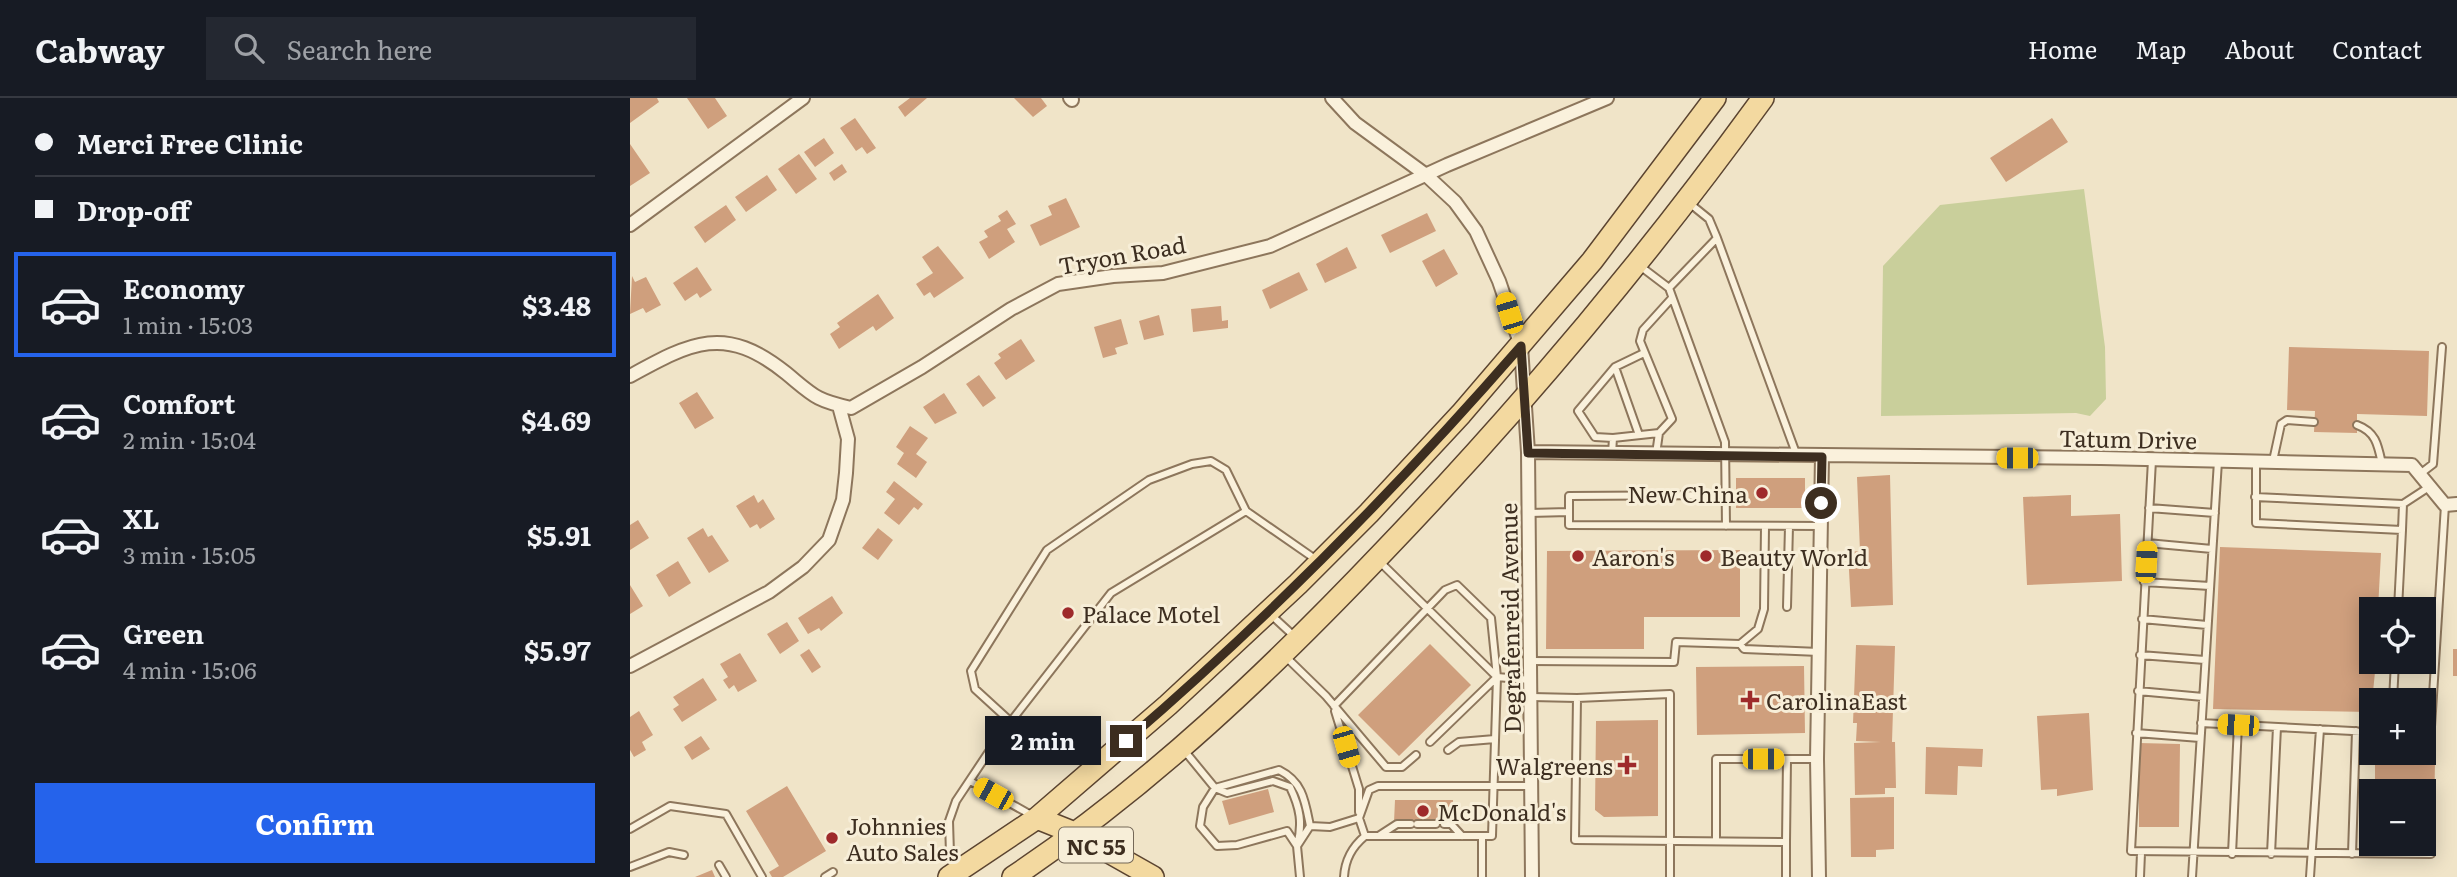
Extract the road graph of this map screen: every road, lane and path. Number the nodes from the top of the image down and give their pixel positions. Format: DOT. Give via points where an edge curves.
graph roads {
  1 [pos="803,98"];
  2 [pos="1332,98"];
  3 [pos="1607,98"];
  4 [pos="1715,98"];
  5 [pos="1763,98"];
  6 [pos="1426,175"];
  7 [pos="1687,201"];
  8 [pos="630,226"];
  9 [pos="1717,238"];
  10 [pos="1637,265"];
  11 [pos="1669,288"];
  12 [pos="1672,298"];
  13 [pos="1521,346"];
  14 [pos="2442,347"];
  15 [pos="1644,353"];
  16 [pos="1615,367"];
  17 [pos="630,376"];
  18 [pos="1525,401"];
  19 [pos="839,406"];
  20 [pos="2314,422"];
  21 [pos="2357,425"];
  22 [pos="1659,433"];
  23 [pos="1639,435"];
  24 [pos="1613,438"];
  25 [pos="1528,453"];
  26 [pos="1612,454"];
  27 [pos="1656,455"];
  28 [pos="1726,456"];
  29 [pos="1797,456"];
  30 [pos="1822,457"];
  31 [pos="2151,460"];
  32 [pos="2218,461"];
  33 [pos="2256,461"];
  34 [pos="2273,461"];
  35 [pos="2382,464"];
  36 [pos="2420,474"];
  37 [pos="2430,487"];
  38 [pos="1725,495"];
  39 [pos="2255,497"];
  40 [pos="2403,504"];
  41 [pos="2451,504"];
  42 [pos="2149,508"];
  43 [pos="1246,511"];
  44 [pos="1569,512"];
  45 [pos="1529,513"];
  46 [pos="2215,513"];
  47 [pos="1726,526"];
  48 [pos="1765,526"];
  49 [pos="1789,526"];
  50 [pos="1821,526"];
  51 [pos="2402,530"];
  52 [pos="2147,543"];
  53 [pos="2212,549"];
  54 [pos="1377,559"];
  55 [pos="1320,562"];
  56 [pos="2144,582"];
  57 [pos="2210,586"];
  58 [pos="2399,597"];
  59 [pos="1787,607"];
  60 [pos="1427,609"];
  61 [pos="1268,612"];
  62 [pos="2143,619"];
  63 [pos="2207,625"];
  64 [pos="1740,644"];
  65 [pos="1291,647"];
  66 [pos="1819,652"];
  67 [pos="2140,655"];
  68 [pos="2205,660"];
  69 [pos="1531,661"];
  70 [pos="630,666"];
  71 [pos="1497,677"];
  72 [pos="1532,681"];
  73 [pos="2434,688"];
  74 [pos="2138,691"];
  75 [pos="1532,697"];
  76 [pos="2203,697"];
  77 [pos="1577,698"];
  78 [pos="1334,706"];
  79 [pos="1010,721"];
  80 [pos="2201,723"];
  81 [pos="2238,725"];
  82 [pos="2277,727"];
  83 [pos="2320,729"];
  84 [pos="2356,731"];
  85 [pos="2359,731"];
  86 [pos="2136,733"];
  87 [pos="2200,738"];
  88 [pos="1495,739"];
  89 [pos="1430,742"];
  90 [pos="1181,747"];
  91 [pos="1448,750"];
  92 [pos="1416,755"];
  93 [pos="1787,759"];
  94 [pos="1816,759"];
  95 [pos="970,781"];
  96 [pos="1493,786"];
  97 [pos="1531,786"];
  98 [pos="1215,788"];
  99 [pos="1037,818"];
  100 [pos="1359,818"];
  101 [pos="1310,826"];
  102 [pos="630,829"];
  103 [pos="1077,834"];
  104 [pos="1365,835"];
  105 [pos="1378,836"];
  106 [pos="1462,836"];
  107 [pos="1482,836"];
  108 [pos="1670,841"];
  109 [pos="1716,841"];
  110 [pos="1786,842"];
  111 [pos="1297,846"];
  112 [pos="2141,853"];
  113 [pos="2192,853"];
  114 [pos="2232,854"];
  115 [pos="2271,854"];
  116 [pos="2312,854"];
  117 [pos="2352,854"];
  118 [pos="2359,854"];
  119 [pos="684,855"];
  120 [pos="719,865"];
  121 [pos="630,867"];
  122 [pos="833,872"];
  123 [pos="953,875"];
  124 [pos="726,877"];
  125 [pos="762,877"];
  126 [pos="825,877"];
  127 [pos="1013,877"];
  128 [pos="1153,877"];
  129 [pos="1300,877"];
  130 [pos="1344,877"];
  131 [pos="1482,877"];
  132 [pos="1532,877"];
  133 [pos="1670,877"];
  134 [pos="1786,877"];
  135 [pos="1819,877"];
  136 [pos="2140,877"];
  137 [pos="2192,877"];
  138 [pos="2311,877"];
  1 -- 8 [label="street"];
  2 -- 6 [label="street, Degrafenreid Avenue" via="1355,123"];
  3 -- 6 [label="street, Tryon Road"];
  4 -- 13 [label="main road" via="1592,261"];
  5 -- 7 [label="main road"];
  6 -- 13 [label="street, Degrafenreid Avenue" via="1455,202 1476,231"];
  6 -- 19 [label="street, Tryon Road" via="1270,246 1163,273 1058,284 850,408"];
  7 -- 9 [label="lane" via="1709,219"];
  7 -- 10 [label="main road"];
  9 -- 11 [label="lane"];
  9 -- 29 [label="lane"];
  10 -- 11 [label="lane"];
  10 -- 18 [label="main road"];
  11 -- 12 [label="lane"];
  12 -- 15 [label="lane" via="1643,330"];
  12 -- 28 [label="lane" via="1725,442"];
  13 -- 18 [label="street, Degrafenreid Avenue"];
  13 -- 55 [label="main road"];
  14 -- 36 [label="lane" via="2433,464"];
  15 -- 16 [label="lane"];
  15 -- 22 [label="lane" via="1672,419"];
  16 -- 23 [label="lane"];
  16 -- 24 [label="lane" via="1578,411 1595,438"];
  17 -- 19 [label="street" via="675,351 717,341 753,350 817,400"];
  18 -- 25 [label="street, Degrafenreid Avenue"];
  18 -- 54 [label="main road"];
  19 -- 70 [label="street" via="848,439 846,473 844,500 830,540 769,592"];
  20 -- 34 [label="lane" via="2287,420 2281,424"];
  21 -- 35 [label="lane" via="2373,434"];
  22 -- 23 [label="lane"];
  22 -- 27 [label="lane"];
  23 -- 24 [label="lane"];
  24 -- 26 [label="lane"];
  25 -- 26 [label="street, Tatum Drive"];
  25 -- 45 [label="street, Degrafenreid Avenue"];
  26 -- 27 [label="street, Tatum Drive"];
  27 -- 28 [label="street, Tatum Drive"];
  28 -- 29 [label="street, Tatum Drive"];
  28 -- 38 [label="lane"];
  29 -- 30 [label="street, Tatum Drive"];
  30 -- 31 [label="street, Tatum Drive"];
  30 -- 50 [label="street"];
  31 -- 32 [label="street, Tatum Drive"];
  31 -- 42 [label="lane"];
  32 -- 33 [label="street, Tatum Drive"];
  32 -- 46 [label="lane"];
  33 -- 34 [label="street, Tatum Drive"];
  33 -- 39 [label="lane"];
  34 -- 35 [label="street, Tatum Drive"];
  35 -- 36 [label="street, Tatum Drive" via="2412,465"];
  36 -- 37 [label="street"];
  37 -- 40 [label="lane"];
  37 -- 41 [label="street"];
  38 -- 44 [label="lane" via="1569,496"];
  38 -- 47 [label="lane"];
  39 -- 40 [label="lane"];
  39 -- 51 [label="lane" via="2259,524"];
  40 -- 51 [label="lane"];
  41 -- 73 [label="lane"];
  42 -- 46 [label="lane"];
  42 -- 52 [label="lane"];
  43 -- 55 [label="lane"];
  43 -- 79 [label="lane" via="1111,593"];
  43 -- 79 [label="lane" via="1226,470 1210,461 1192,464 1149,480 1047,550 971,671 975,689"];
  44 -- 45 [label="lane"];
  44 -- 47 [label="lane" via="1569,525"];
  45 -- 69 [label="street, Degrafenreid Avenue"];
  46 -- 53 [label="lane"];
  47 -- 48 [label="lane"];
  48 -- 49 [label="lane"];
  48 -- 64 [label="lane" via="1764,609 1758,629"];
  49 -- 50 [label="lane"];
  49 -- 59 [label="lane"];
  50 -- 66 [label="street"];
  51 -- 58 [label="lane"];
  52 -- 53 [label="lane"];
  52 -- 56 [label="lane"];
  53 -- 57 [label="lane"];
  54 -- 60 [label="lane"];
  54 -- 65 [label="main road"];
  55 -- 61 [label="main road"];
  56 -- 57 [label="lane"];
  56 -- 62 [label="lane"];
  57 -- 63 [label="lane"];
  60 -- 71 [label="lane"];
  60 -- 71 [label="lane" via="1457,584 1491,618"];
  60 -- 78 [label="lane"];
  61 -- 65 [label="lane"];
  61 -- 99 [label="main road"];
  62 -- 63 [label="lane"];
  62 -- 67 [label="lane"];
  63 -- 68 [label="lane"];
  64 -- 66 [label="lane" via="1744,649"];
  64 -- 69 [label="lane" via="1676,642 1674,662"];
  65 -- 78 [label="lane"];
  65 -- 90 [label="main road"];
  66 -- 94 [label="street"];
  67 -- 68 [label="lane"];
  67 -- 74 [label="lane"];
  68 -- 76 [label="lane"];
  69 -- 72 [label="street, Degrafenreid Avenue"];
  71 -- 72 [label="lane"];
  71 -- 88 [label="lane"];
  71 -- 89 [label="lane"];
  72 -- 75 [label="street, Degrafenreid Avenue"];
  74 -- 76 [label="lane"];
  74 -- 86 [label="lane"];
  75 -- 77 [label="lane"];
  75 -- 97 [label="street, Degrafenreid Avenue"];
  76 -- 80 [label="lane"];
  77 -- 108 [label="lane" via="1575,840"];
  77 -- 108 [label="lane" via="1670,694"];
  78 -- 92 [label="lane" via="1387,767 1402,767"];
  78 -- 100 [label="lane" via="1359,789"];
  79 -- 95 [label="lane"];
  80 -- 81 [label="lane"];
  80 -- 87 [label="lane"];
  81 -- 82 [label="lane"];
  81 -- 114 [label="lane"];
  82 -- 83 [label="lane"];
  82 -- 115 [label="lane"];
  83 -- 84 [label="lane"];
  83 -- 116 [label="lane"];
  84 -- 85 [label="lane"];
  84 -- 117 [label="lane"];
  86 -- 87 [label="lane"];
  86 -- 112 [label="lane" via="2129,846"];
  87 -- 113 [label="lane"];
  88 -- 91 [label="lane" via="1459,742"];
  88 -- 96 [label="lane"];
  90 -- 98 [label="lane"];
  90 -- 103 [label="main road"];
  93 -- 94 [label="lane"];
  93 -- 109 [label="lane" via="1716,759"];
  93 -- 110 [label="lane"];
  94 -- 135 [label="street"];
  95 -- 99 [label="lane"];
  95 -- 123 [label="lane" via="949,821"];
  96 -- 97 [label="lane"];
  96 -- 100 [label="lane" via="1378,786 1369,790"];
  96 -- 107 [label="lane" via="1492,836"];
  97 -- 132 [label="street, Degrafenreid Avenue"];
  98 -- 101 [label="lane" via="1279,770 1291,776 1304,793"];
  98 -- 111 [label="lane" via="1227,793 1273,781 1290,787 1301,816"];
  98 -- 111 [label="lane" via="1203,807 1200,826 1217,846 1287,831"];
  99 -- 103 [label="main road, NC 55"];
  99 -- 123 [label="main road, NC 55"];
  100 -- 101 [label="lane" via="1330,827"];
  100 -- 104 [label="lane"];
  101 -- 111 [label="lane"];
  102 -- 125 [label="lane" via="670,806 726,814"];
  103 -- 127 [label="main road, NC 55"];
  103 -- 128 [label="main road, NC 55"];
  104 -- 105 [label="lane"];
  104 -- 130 [label="lane" via="1345,864"];
  105 -- 106 [label="lane"];
  105 -- 106 [label="lane" via="1397,824 1451,824"];
  106 -- 107 [label="lane"];
  107 -- 131 [label="lane"];
  108 -- 109 [label="lane"];
  108 -- 133 [label="lane"];
  109 -- 110 [label="lane"];
  110 -- 134 [label="lane"];
  111 -- 129 [label="lane"];
  112 -- 113 [label="lane"];
  112 -- 136 [label="lane"];
  113 -- 114 [label="lane"];
  113 -- 137 [label="lane"];
  114 -- 115 [label="lane"];
  115 -- 116 [label="lane"];
  116 -- 117 [label="lane"];
  116 -- 138 [label="lane"];
  117 -- 118 [label="lane"];
  119 -- 121 [label="lane" via="669,852"];
  120 -- 124 [label="lane"];
  122 -- 126 [label="lane"];
}
